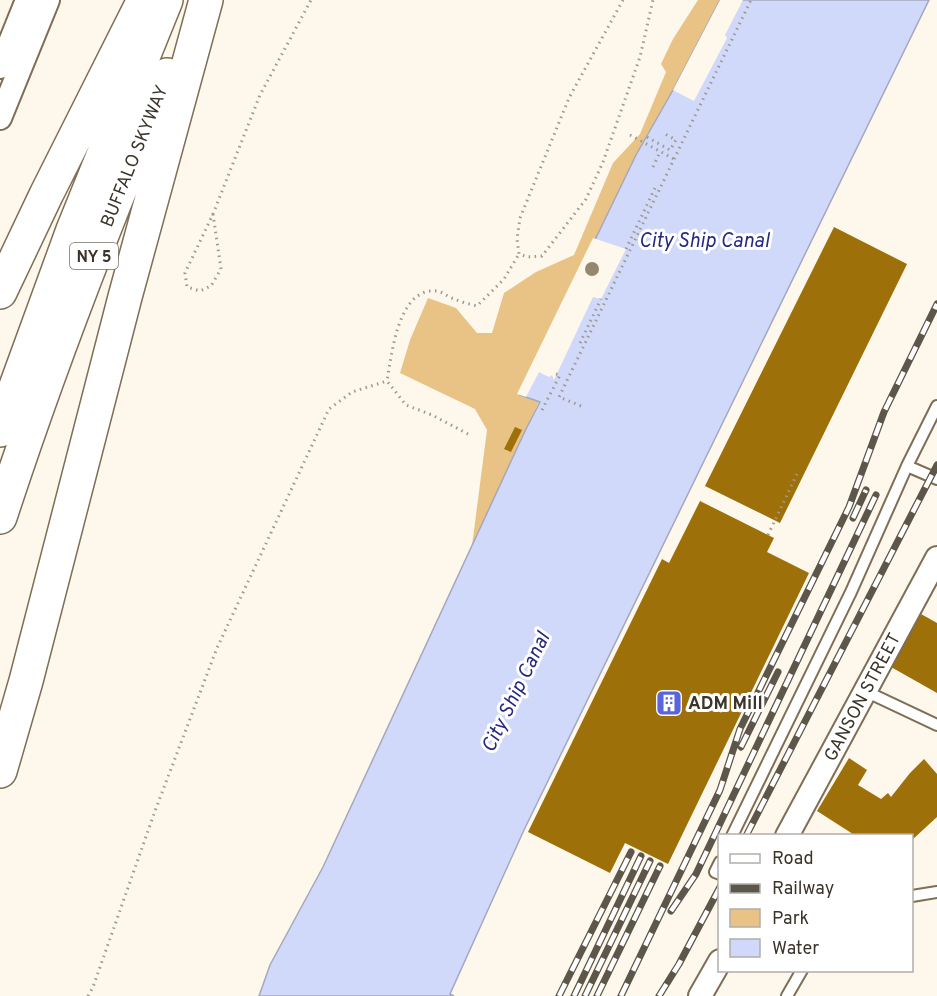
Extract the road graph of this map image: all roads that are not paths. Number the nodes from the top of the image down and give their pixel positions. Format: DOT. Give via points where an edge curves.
graph roads {
  1 [pos="27,0"];
  2 [pos="48,0"];
  3 [pos="144,0"];
  4 [pos="166,0"];
  5 [pos="200,0"];
  6 [pos="207,0"];
  7 [pos="0,68"];
  8 [pos="0,118"];
  9 [pos="0,292"];
  10 [pos="937,406"];
  11 [pos="0,430"];
  12 [pos="908,466"];
  13 [pos="937,479"];
  14 [pos="0,517"];
  15 [pos="937,558"];
  16 [pos="865,691"];
  17 [pos="937,725"];
  18 [pos="0,771"];
  19 [pos="733,834"];
  20 [pos="789,834"];
  21 [pos="937,892"];
  22 [pos="913,896"];
  23 [pos="718,964"];
  24 [pos="801,972"];
  25 [pos="700,996"];
  26 [pos="787,996"];
  1 -- 7 [label="street"];
  2 -- 8 [label="street"];
  3 -- 9 [label="highway"];
  4 -- 11 [label="highway, BUFFALO SKYWAY / NY 5" via="73,230"];
  5 -- 14 [label="highway, BUFFALO SKYWAY / NY 5" via="107,222 34,412"];
  6 -- 18 [label="highway" via="124,297 27,681"];
  10 -- 12 [label="lane"];
  12 -- 13 [label="lane"];
  12 -- 19 [label="lane"];
  15 -- 16 [label="street, GANSON STREET"];
  16 -- 17 [label="lane"];
  16 -- 20 [label="street, GANSON STREET"];
  21 -- 22 [label="lane"];
  23 -- 25 [label="street"];
  24 -- 26 [label="lane"];
}
